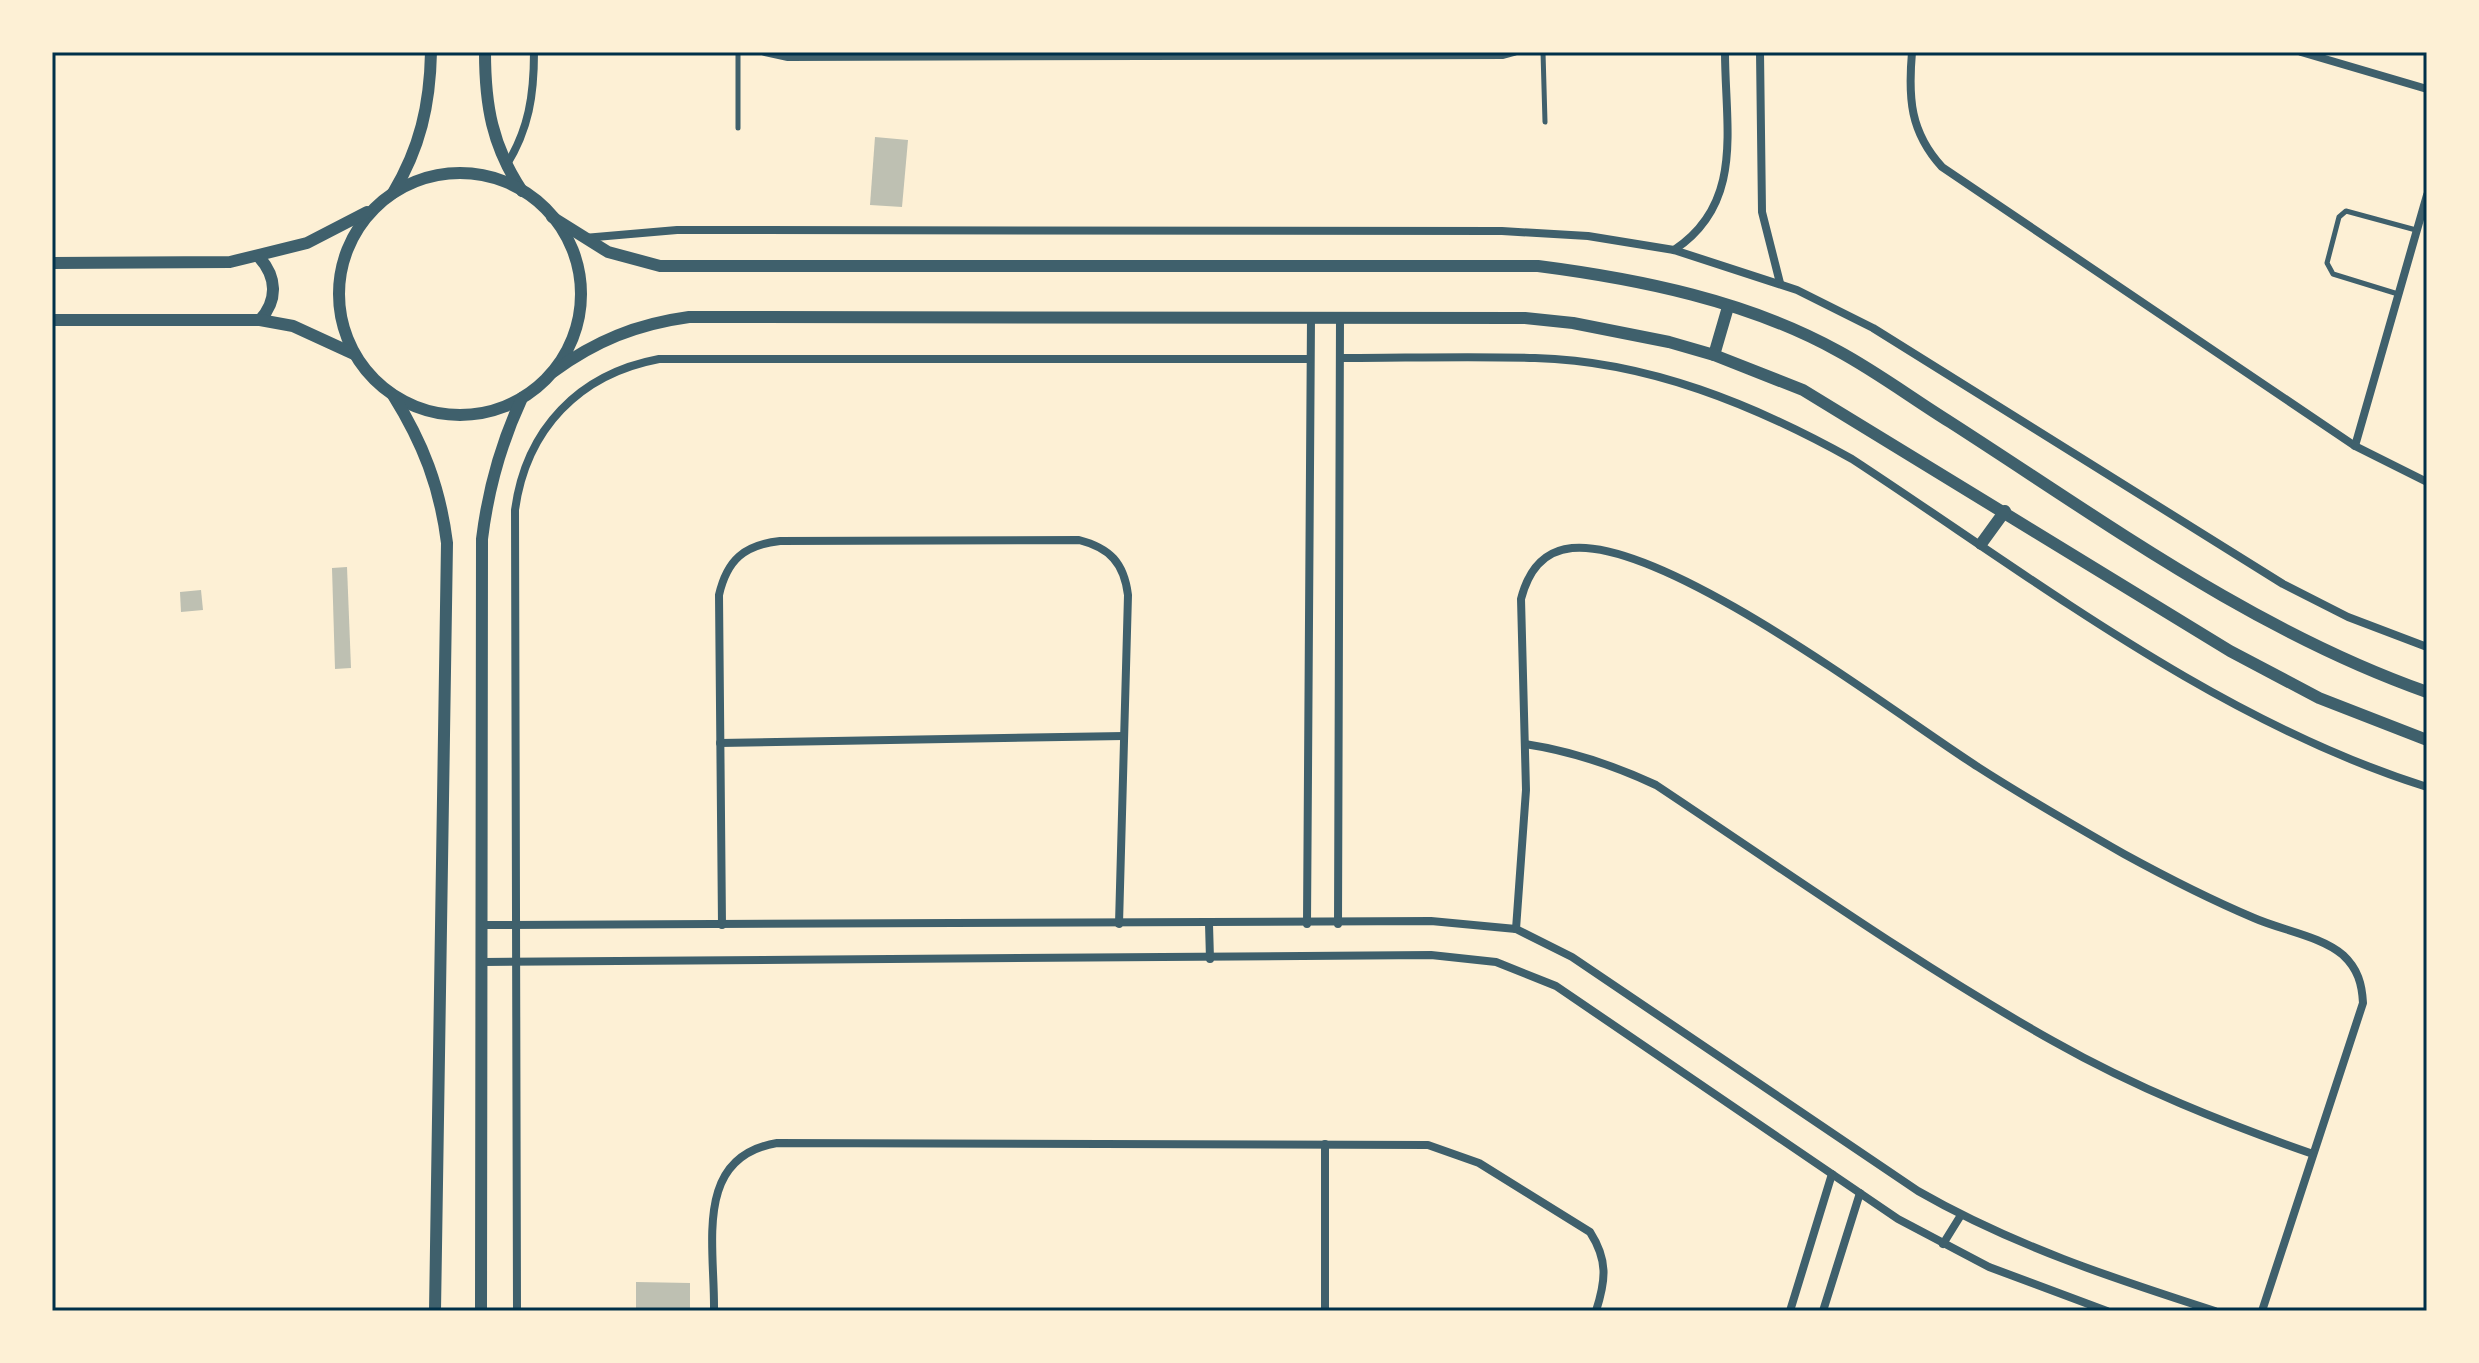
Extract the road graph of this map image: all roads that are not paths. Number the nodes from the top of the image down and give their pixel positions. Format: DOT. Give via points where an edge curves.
graph roads {
  1 [pos="431,52"];
  2 [pos="485,52"];
  3 [pos="534,52"];
  4 [pos="738,52"];
  5 [pos="765,52"];
  6 [pos="1514,52"];
  7 [pos="1543,52"];
  8 [pos="1725,52"];
  9 [pos="1760,52"];
  10 [pos="1912,52"];
  11 [pos="2301,52"];
  12 [pos="2342,52"];
  13 [pos="2339,63"];
  14 [pos="2427,89"];
  15 [pos="1545,122"];
  16 [pos="738,128"];
  17 [pos="506,167"];
  18 [pos="522,191"];
  19 [pos="393,193"];
  20 [pos="2427,195"];
  21 [pos="376,207"];
  22 [pos="552,217"];
  23 [pos="2417,231"];
  24 [pos="583,238"];
  25 [pos="1674,250"];
  26 [pos="259,257"];
  27 [pos="52,263"];
  28 [pos="1780,283"];
  29 [pos="2398,294"];
  30 [pos="1728,307"];
  31 [pos="1311,316"];
  32 [pos="1340,316"];
  33 [pos="52,320"];
  34 [pos="260,320"];
  35 [pos="354,354"];
  36 [pos="1714,355"];
  37 [pos="1340,358"];
  38 [pos="1310,359"];
  39 [pos="553,372"];
  40 [pos="393,395"];
  41 [pos="522,398"];
  42 [pos="2355,446"];
  43 [pos="2427,482"];
  44 [pos="2005,511"];
  45 [pos="1981,544"];
  46 [pos="2427,647"];
  47 [pos="2427,692"];
  48 [pos="1124,736"];
  49 [pos="2427,740"];
  50 [pos="720,743"];
  51 [pos="1525,744"];
  52 [pos="2427,787"];
  53 [pos="1119,924"];
  54 [pos="1209,924"];
  55 [pos="1307,924"];
  56 [pos="1338,924"];
  57 [pos="484,925"];
  58 [pos="517,925"];
  59 [pos="722,925"];
  60 [pos="1516,929"];
  61 [pos="1210,959"];
  62 [pos="483,962"];
  63 [pos="519,962"];
  64 [pos="1325,1144"];
  65 [pos="2313,1154"];
  66 [pos="1832,1174"];
  67 [pos="1860,1193"];
  68 [pos="1961,1215"];
  69 [pos="1943,1244"];
  70 [pos="435,1311"];
  71 [pos="481,1311"];
  72 [pos="517,1311"];
  73 [pos="714,1311"];
  74 [pos="1325,1311"];
  75 [pos="1596,1311"];
  76 [pos="1790,1311"];
  77 [pos="1823,1311"];
  78 [pos="2107,1311"];
  79 [pos="2215,1311"];
  80 [pos="2262,1311"];
  1 -- 19 [label="street" via="427,111"];
  2 -- 17 [label="street" via="487,114"];
  3 -- 17 [label="street" via="532,108"];
  4 -- 16 [label="lane"];
  5 -- 6 [label="street" via="788,57"];
  7 -- 15 [label="lane"];
  8 -- 25 [label="street" via="1725,182 1707,222"];
  9 -- 28 [label="street" via="1762,212"];
  10 -- 42 [label="street" via="1912,118 1942,167"];
  11 -- 13 [label="street"];
  12 -- 13 [label="street"];
  13 -- 14 [label="street"];
  17 -- 18 [label="street"];
  18 -- 19 [label="street" via="501,181 457,174 435,176"];
  18 -- 22 [label="street"];
  19 -- 21 [label="street"];
  20 -- 23 [label="street"];
  21 -- 26 [label="street" via="307,243"];
  21 -- 35 [label="street" via="361,224 342,265 340,311"];
  22 -- 24 [label="street"];
  22 -- 39 [label="street" via="571,248 580,282 576,330"];
  23 -- 29 [label="street"];
  23 -- 29 [label="lane" via="2349,210 2339,217 2327,263 2330,272"];
  24 -- 25 [label="street" via="695,229 1502,231 1588,236"];
  24 -- 30 [label="street" via="633,261 674,267 1538,266 1612,277"];
  25 -- 28 [label="street"];
  26 -- 27 [label="street" via="230,262"];
  26 -- 34 [label="street" via="274,285 271,304"];
  28 -- 46 [label="street" via="1873,328 2283,584 2348,617"];
  29 -- 42 [label="street"];
  30 -- 36 [label="street"];
  30 -- 47 [label="street" via="1838,350 2263,620 2328,654"];
  31 -- 32 [label="street"];
  31 -- 38 [label="street"];
  31 -- 39 [label="street" via="689,317 630,329"];
  32 -- 36 [label="street" via="1525,318 1621,331"];
  32 -- 37 [label="street"];
  33 -- 34 [label="street"];
  34 -- 35 [label="street" via="293,326"];
  35 -- 40 [label="street"];
  36 -- 44 [label="street" via="1803,390"];
  37 -- 45 [label="street" via="1536,358 1668,379 1793,426"];
  37 -- 56 [label="street"];
  38 -- 55 [label="street"];
  38 -- 58 [label="street" via="659,359 620,368 585,387 556,413 532,449 515,510"];
  39 -- 41 [label="street"];
  40 -- 41 [label="street" via="443,414 470,415"];
  40 -- 70 [label="street" via="431,465 447,543"];
  41 -- 57 [label="street" via="487,497 482,539"];
  42 -- 43 [label="street"];
  44 -- 45 [label="street"];
  44 -- 49 [label="street" via="2274,676"];
  45 -- 52 [label="street" via="2244,712 2365,767"];
  48 -- 50 [label="street"];
  48 -- 50 [label="street" via="1127,585 1115,557 1099,545 1079,540 780,541 757,543 737,555 724,573 719,595"];
  48 -- 53 [label="street"];
  50 -- 59 [label="street"];
  51 -- 60 [label="street" via="1525,836"];
  51 -- 65 [label="street" via="1600,761 1656,785 1974,995 2055,1042 2195,1111"];
  51 -- 65 [label="street" via="1521,599 1538,563 1555,552 1585,549 1624,557 1704,590 1978,767 2125,854 2242,913 2340,953 2358,975 2363,1003"];
  53 -- 54 [label="street"];
  53 -- 59 [label="street"];
  54 -- 55 [label="street"];
  54 -- 61 [label="street"];
  55 -- 56 [label="street"];
  56 -- 60 [label="street" via="1464,922"];
  57 -- 58 [label="street"];
  57 -- 62 [label="street"];
  58 -- 59 [label="street"];
  58 -- 63 [label="street"];
  60 -- 68 [label="street" via="1572,957"];
  61 -- 63 [label="street"];
  61 -- 66 [label="street" via="1464,957 1527,972 1556,986"];
  62 -- 63 [label="street"];
  62 -- 71 [label="street"];
  63 -- 72 [label="street"];
  64 -- 73 [label="street" via="754,1147 734,1159 720,1178"];
  64 -- 74 [label="street"];
  64 -- 75 [label="street" via="1400,1144 1454,1152 1575,1220 1590,1232 1606,1267"];
  65 -- 80 [label="street"];
  66 -- 67 [label="street"];
  66 -- 76 [label="street"];
  67 -- 69 [label="street"];
  67 -- 77 [label="street"];
  68 -- 69 [label="street"];
  68 -- 79 [label="street" via="2052,1257"];
  69 -- 78 [label="street" via="2037,1287"];
}
